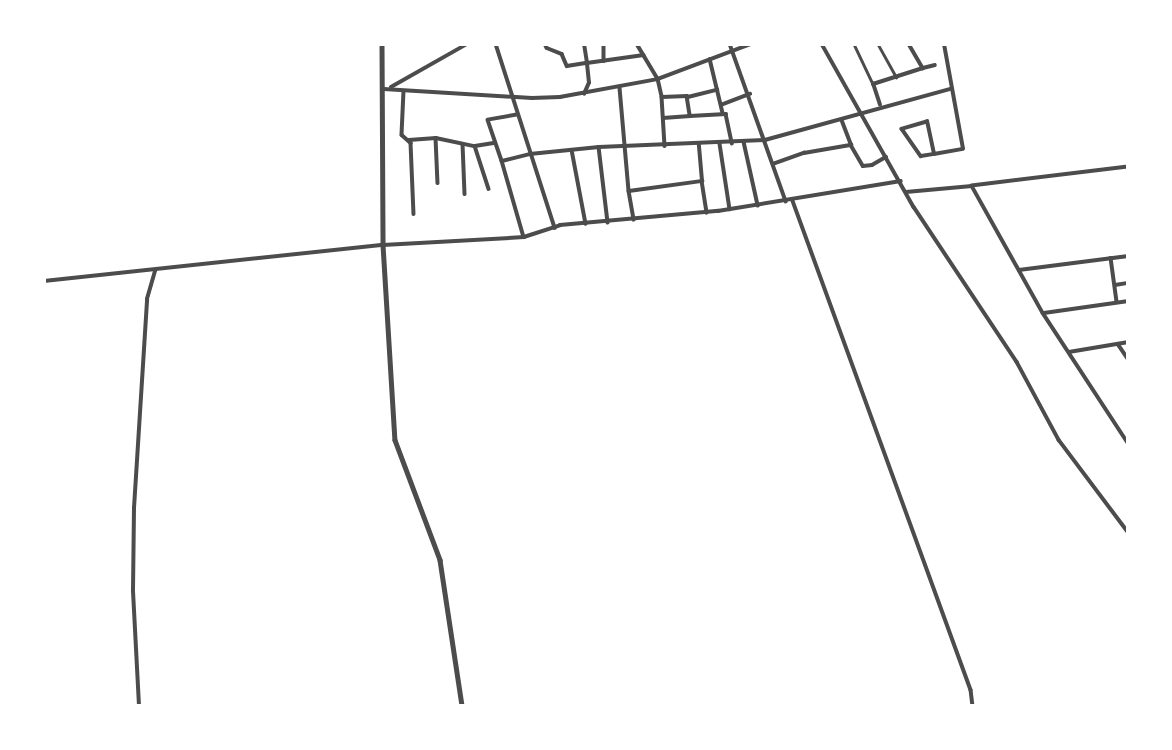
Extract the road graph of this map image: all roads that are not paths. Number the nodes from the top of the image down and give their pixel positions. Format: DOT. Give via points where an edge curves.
graph roads {
  1 [pos="382,44"];
  2 [pos="467,44"];
  3 [pos="496,44"];
  4 [pos="545,44"];
  5 [pos="584,44"];
  6 [pos="604,44"];
  7 [pos="637,44"];
  8 [pos="730,44"];
  9 [pos="751,44"];
  10 [pos="822,44"];
  11 [pos="854,44"];
  12 [pos="878,44"];
  13 [pos="909,44"];
  14 [pos="944,44"];
  15 [pos="734,51"];
  16 [pos="643,55"];
  17 [pos="710,59"];
  18 [pos="604,61"];
  19 [pos="587,63"];
  20 [pos="935,65"];
  21 [pos="923,68"];
  22 [pos="895,77"];
  23 [pos="658,79"];
  24 [pos="873,84"];
  25 [pos="620,87"];
  26 [pos="387,89"];
  27 [pos="950,89"];
  28 [pos="717,90"];
  29 [pos="404,91"];
  30 [pos="584,94"];
  31 [pos="750,94"];
  32 [pos="512,97"];
  33 [pos="662,97"];
  34 [pos="688,97"];
  35 [pos="721,105"];
  36 [pos="881,106"];
  37 [pos="723,113"];
  38 [pos="862,114"];
  39 [pos="517,115"];
  40 [pos="690,116"];
  41 [pos="663,118"];
  42 [pos="842,121"];
  43 [pos="436,138"];
  44 [pos="409,139"];
  45 [pos="765,139"];
  46 [pos="744,142"];
  47 [pos="495,143"];
  48 [pos="732,143"];
  49 [pos="463,144"];
  50 [pos="720,144"];
  51 [pos="699,145"];
  52 [pos="851,145"];
  53 [pos="475,146"];
  54 [pos="665,146"];
  55 [pos="599,147"];
  56 [pos="625,148"];
  57 [pos="572,150"];
  58 [pos="530,154"];
  59 [pos="934,154"];
  60 [pos="887,156"];
  61 [pos="502,161"];
  62 [pos="773,164"];
  63 [pos="1127,169"];
  64 [pos="702,181"];
  65 [pos="901,181"];
  66 [pos="438,183"];
  67 [pos="972,186"];
  68 [pos="489,189"];
  69 [pos="629,191"];
  70 [pos="906,192"];
  71 [pos="465,194"];
  72 [pos="792,200"];
  73 [pos="786,201"];
  74 [pos="758,205"];
  75 [pos="730,209"];
  76 [pos="707,213"];
  77 [pos="414,214"];
  78 [pos="634,220"];
  79 [pos="608,222"];
  80 [pos="586,224"];
  81 [pos="555,228"];
  82 [pos="524,237"];
  83 [pos="383,245"];
  84 [pos="1128,256"];
  85 [pos="1111,258"];
  86 [pos="155,271"];
  87 [pos="1018,271"];
  88 [pos="44,281"];
  89 [pos="1128,283"];
  90 [pos="1115,285"];
  91 [pos="1128,301"];
  92 [pos="1117,302"];
  93 [pos="1043,313"];
  94 [pos="1128,342"];
  95 [pos="1118,344"];
  96 [pos="1069,352"];
  97 [pos="1128,359"];
  98 [pos="1128,443"];
  99 [pos="1128,532"];
  100 [pos="139,706"];
  101 [pos="462,706"];
  102 [pos="972,706"];
  1 -- 26 [label="street"];
  2 -- 26 [label="street"];
  3 -- 32 [label="street"];
  4 -- 19 [label="street" via="562,54 567,66"];
  5 -- 19 [label="street"];
  6 -- 18 [label="street"];
  7 -- 16 [label="street"];
  8 -- 15 [label="street"];
  9 -- 15 [label="street"];
  10 -- 38 [label="street"];
  11 -- 24 [label="street"];
  12 -- 22 [label="street"];
  13 -- 21 [label="street"];
  14 -- 27 [label="street"];
  15 -- 17 [label="street"];
  15 -- 31 [label="street"];
  16 -- 18 [label="street"];
  16 -- 23 [label="street"];
  17 -- 23 [label="street"];
  17 -- 28 [label="street"];
  18 -- 19 [label="street"];
  19 -- 30 [label="street" via="589,81"];
  20 -- 21 [label="street"];
  21 -- 22 [label="street"];
  22 -- 24 [label="street"];
  23 -- 25 [label="street"];
  23 -- 33 [label="street"];
  24 -- 36 [label="street"];
  25 -- 30 [label="street"];
  25 -- 56 [label="street"];
  26 -- 29 [label="street"];
  26 -- 83 [label="street"];
  27 -- 36 [label="street"];
  27 -- 59 [label="street" via="963,149"];
  28 -- 34 [label="street"];
  28 -- 35 [label="street"];
  29 -- 32 [label="street"];
  29 -- 44 [label="street" via="402,135"];
  30 -- 32 [label="street"];
  31 -- 35 [label="street"];
  31 -- 45 [label="street"];
  32 -- 39 [label="street"];
  33 -- 34 [label="street"];
  33 -- 41 [label="street"];
  34 -- 40 [label="street"];
  35 -- 37 [label="street"];
  36 -- 38 [label="street"];
  37 -- 40 [label="street"];
  37 -- 48 [label="street" via="728,117"];
  38 -- 42 [label="street"];
  38 -- 60 [label="street"];
  39 -- 47 [label="street" via="489,118"];
  39 -- 58 [label="street"];
  40 -- 41 [label="street"];
  41 -- 54 [label="street"];
  42 -- 45 [label="street"];
  42 -- 52 [label="street"];
  43 -- 44 [label="street"];
  43 -- 49 [label="street"];
  43 -- 66 [label="street"];
  44 -- 77 [label="street"];
  45 -- 46 [label="street"];
  45 -- 62 [label="street"];
  46 -- 48 [label="street"];
  46 -- 74 [label="street"];
  47 -- 53 [label="street"];
  47 -- 61 [label="street"];
  48 -- 50 [label="street"];
  49 -- 53 [label="street"];
  49 -- 71 [label="street"];
  50 -- 51 [label="street"];
  50 -- 75 [label="street"];
  51 -- 54 [label="street"];
  51 -- 64 [label="street"];
  52 -- 60 [label="street" via="863,166"];
  52 -- 62 [label="street"];
  53 -- 68 [label="street"];
  54 -- 56 [label="street"];
  55 -- 56 [label="street"];
  55 -- 57 [label="street"];
  55 -- 79 [label="street"];
  56 -- 69 [label="street"];
  57 -- 58 [label="street"];
  57 -- 80 [label="street"];
  58 -- 61 [label="street"];
  58 -- 81 [label="street"];
  59 -- 59 [label="street" via="921,156 902,129 927,122"];
  60 -- 65 [label="street"];
  61 -- 82 [label="street"];
  62 -- 73 [label="street"];
  63 -- 67 [label="street"];
  64 -- 69 [label="street"];
  64 -- 76 [label="street"];
  65 -- 70 [label="street"];
  65 -- 72 [label="street"];
  67 -- 70 [label="street"];
  67 -- 87 [label="street"];
  69 -- 78 [label="street"];
  70 -- 99 [label="street" via="1017,362 1059,440"];
  72 -- 73 [label="street"];
  72 -- 102 [label="street" via="971,690"];
  73 -- 74 [label="street"];
  74 -- 75 [label="street"];
  75 -- 76 [label="street"];
  76 -- 78 [label="street"];
  78 -- 79 [label="street"];
  79 -- 80 [label="street"];
  80 -- 81 [label="street"];
  81 -- 82 [label="street"];
  82 -- 83 [label="street"];
  83 -- 86 [label="street"];
  83 -- 101 [label="street" via="395,443 442,570"];
  84 -- 85 [label="street"];
  85 -- 87 [label="street"];
  85 -- 90 [label="street"];
  86 -- 88 [label="street"];
  86 -- 100 [label="street" via="147,299 134,508"];
  87 -- 93 [label="street"];
  89 -- 90 [label="street"];
  90 -- 92 [label="street"];
  91 -- 92 [label="street"];
  92 -- 93 [label="street"];
  93 -- 96 [label="street"];
  94 -- 95 [label="street"];
  95 -- 96 [label="street"];
  95 -- 97 [label="street"];
  96 -- 98 [label="street"];
}
